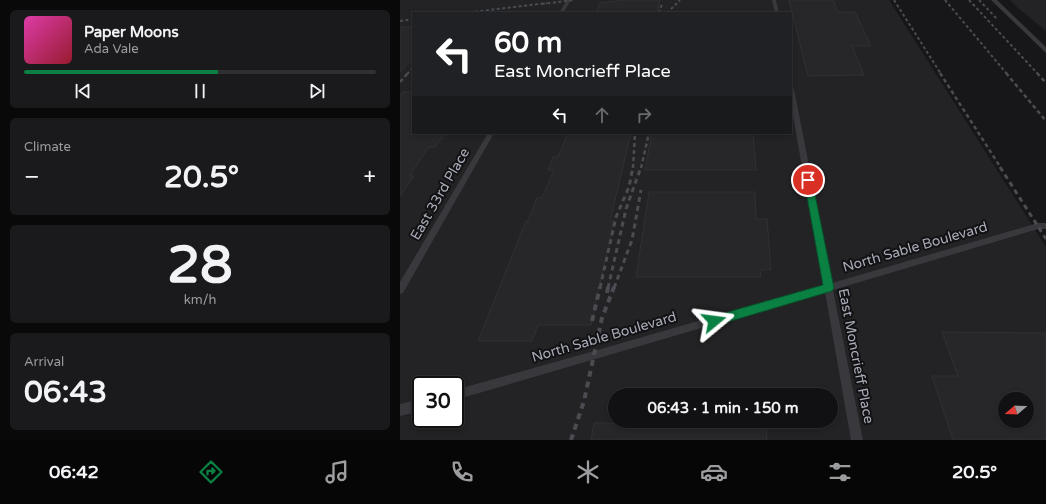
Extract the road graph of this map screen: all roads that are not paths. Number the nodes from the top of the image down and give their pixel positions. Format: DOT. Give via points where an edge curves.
graph roads {
  1 [pos="569,0"];
  2 [pos="774,0"];
  3 [pos="994,0"];
  4 [pos="562,12"];
  5 [pos="777,12"];
  6 [pos="1046,51"];
  7 [pos="792,94"];
  8 [pos="490,134"];
  9 [pos="1046,220"];
  10 [pos="1042,226"];
  11 [pos="828,288"];
  12 [pos="400,290"];
  13 [pos="464,392"];
  14 [pos="412,407"];
  15 [pos="400,410"];
  16 [pos="857,440"];
  1 -- 4 [label="street"];
  2 -- 5 [label="street"];
  3 -- 6 [label="street"];
  7 -- 11 [label="street, East Moncrieff Place"];
  8 -- 12 [label="street, East 33rd Place"];
  9 -- 10 [label="street, North Sable Boulevard"];
  10 -- 11 [label="street, North Sable Boulevard"];
  11 -- 13 [label="street, North Sable Boulevard"];
  11 -- 16 [label="street, East Moncrieff Place"];
  14 -- 15 [label="street"];
}
